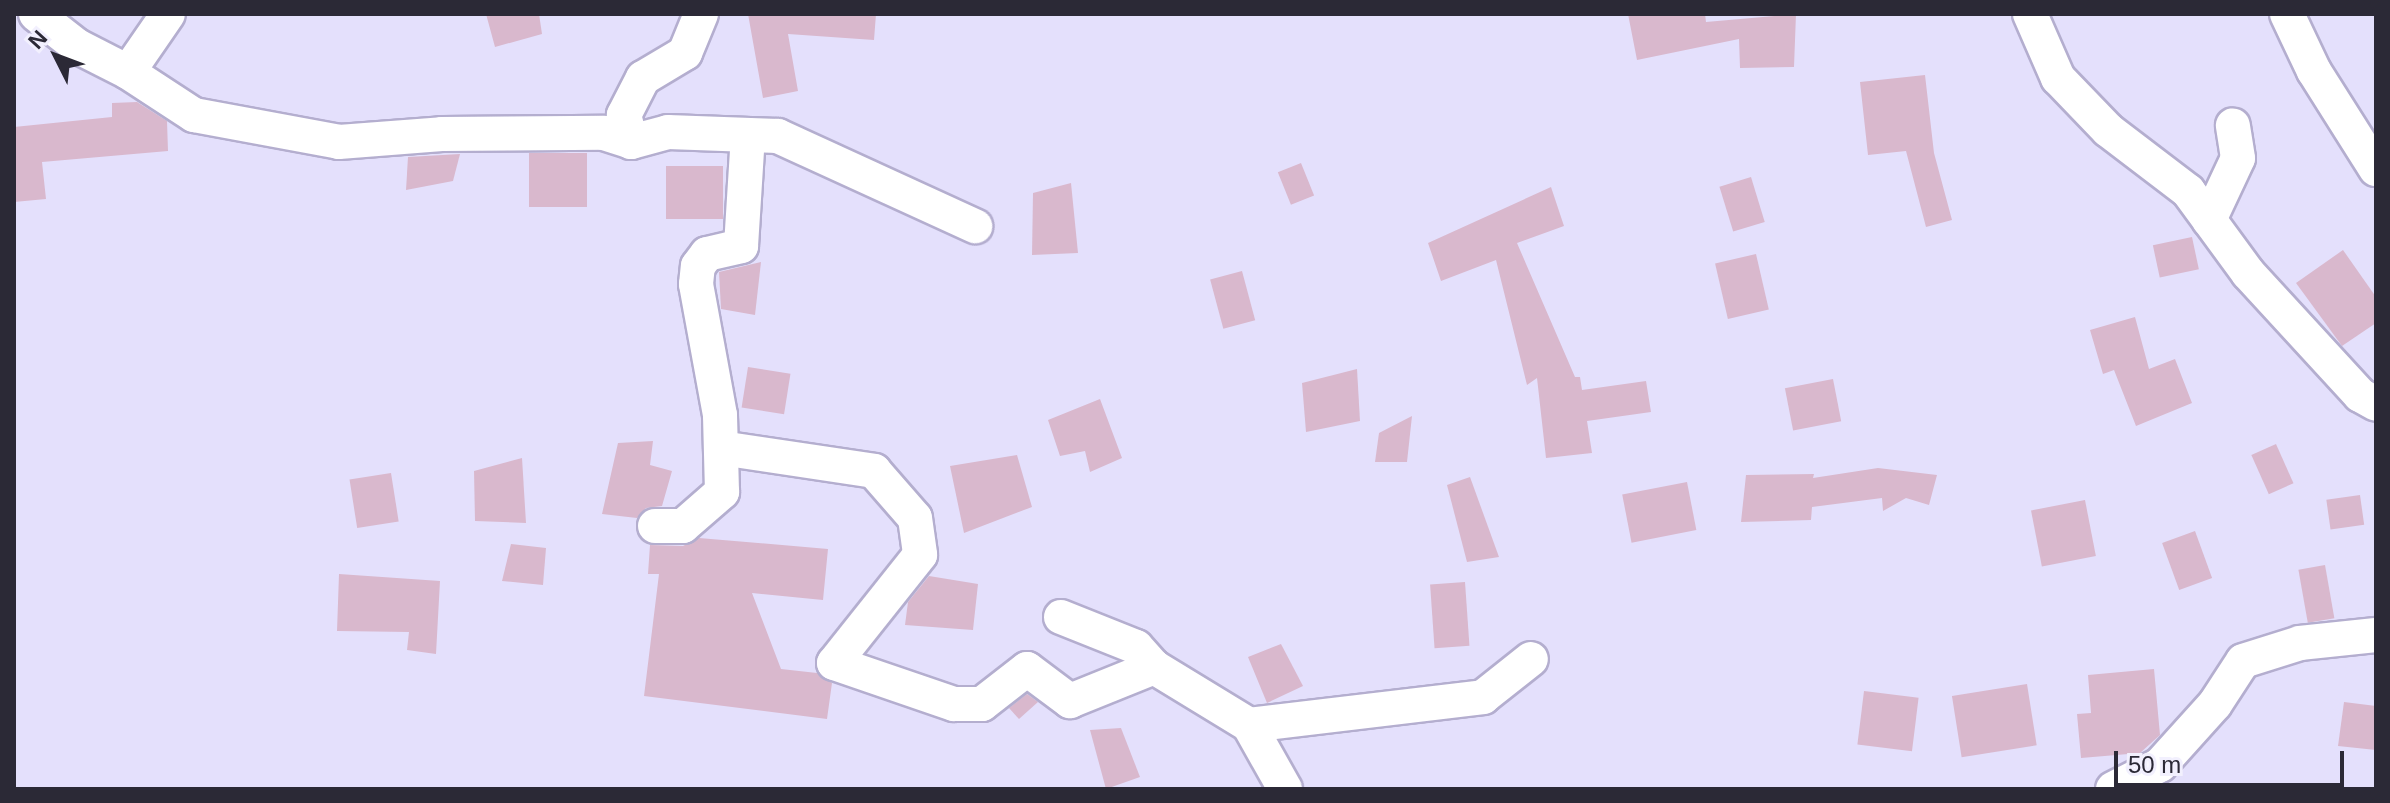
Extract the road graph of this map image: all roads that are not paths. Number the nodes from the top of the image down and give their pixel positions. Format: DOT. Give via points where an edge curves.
graph roads {
  1 [pos="36,14"];
  2 [pos="168,14"];
  3 [pos="701,14"];
  4 [pos="2030,14"];
  5 [pos="2287,14"];
  6 [pos="128,72"];
  7 [pos="2233,125"];
  8 [pos="748,135"];
  9 [pos="631,142"];
  10 [pos="2376,169"];
  11 [pos="2209,220"];
  12 [pos="975,226"];
  13 [pos="2376,404"];
  14 [pos="721,448"];
  15 [pos="655,526"];
  16 [pos="1061,617"];
  17 [pos="2376,635"];
  18 [pos="1531,659"];
  19 [pos="1154,667"];
  20 [pos="1249,725"];
  21 [pos="1285,789"];
  22 [pos="2113,789"];
  1 -- 6 [label="street" via="77,46"];
  2 -- 6 [label="street"];
  3 -- 9 [label="street" via="685,53 643,78 624,115"];
  4 -- 11 [label="street" via="2058,78 2108,130 2188,191"];
  5 -- 10 [label="street" via="2314,71"];
  6 -- 9 [label="street" via="194,115 339,142 442,134 604,133"];
  7 -- 11 [label="street" via="2238,158"];
  8 -- 9 [label="street" via="668,132"];
  8 -- 12 [label="street" via="778,136"];
  8 -- 14 [label="street" via="741,246 707,254 698,266 696,284"];
  11 -- 13 [label="street" via="2248,273 2360,395"];
  14 -- 15 [label="street" via="722,492 709,508 683,526"];
  14 -- 19 [label="street" via="874,471 915,518 920,555 834,663 954,704 982,704 1027,669 1070,701"];
  16 -- 19 [label="street" via="1136,647"];
  17 -- 22 [label="street" via="2300,643 2243,661 2215,704 2160,765"];
  18 -- 20 [label="street" via="1483,697"];
  19 -- 20 [label="street"];
  20 -- 21 [label="street"];
}
